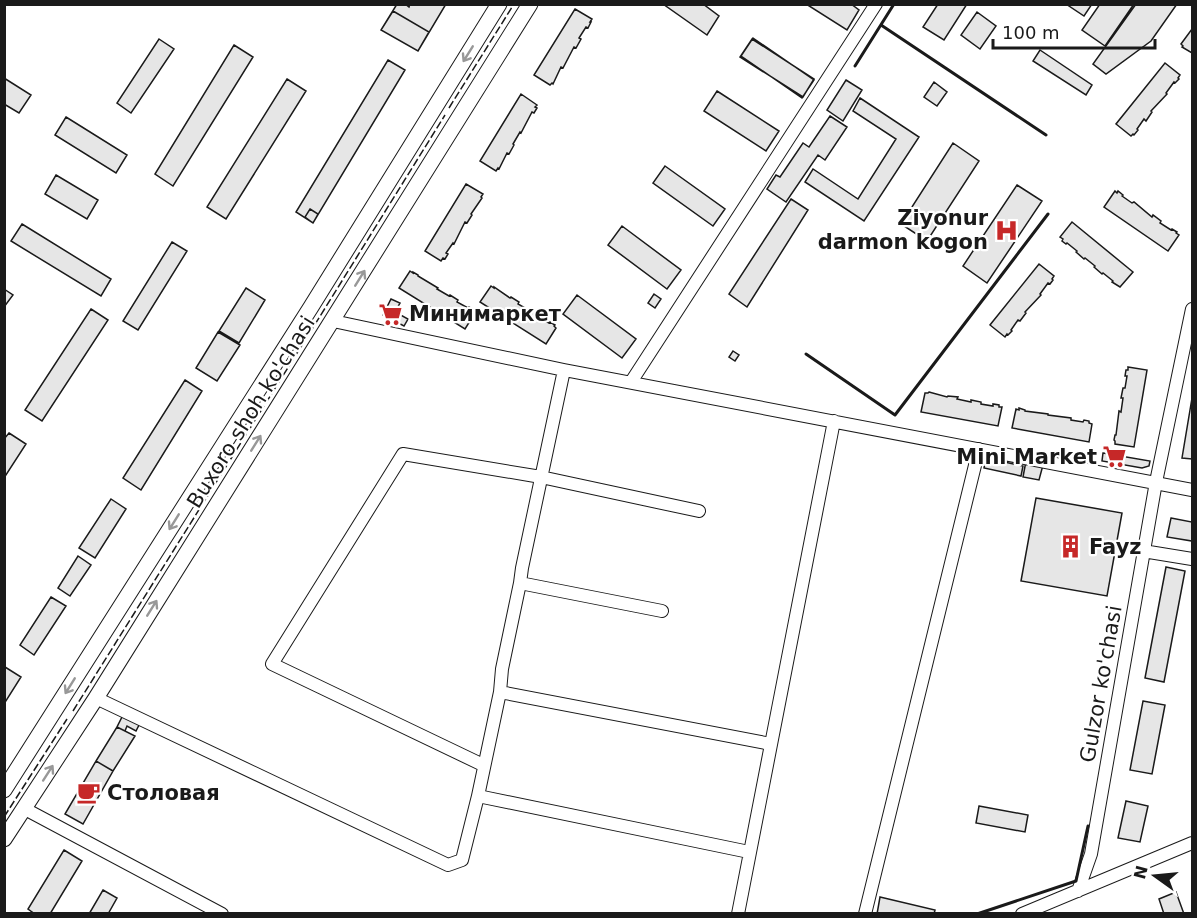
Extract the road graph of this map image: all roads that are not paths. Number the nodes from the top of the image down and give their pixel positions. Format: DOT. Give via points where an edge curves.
graph roads {
  1 [pos="499,4"];
  2 [pos="530,4"];
  3 [pos="876,4"];
  4 [pos="1192,309"];
  5 [pos="333,321"];
  6 [pos="564,370"];
  7 [pos="630,382"];
  8 [pos="834,421"];
  9 [pos="979,449"];
  10 [pos="541,477"];
  11 [pos="1156,482"];
  12 [pos="1192,490"];
  13 [pos="699,511"];
  14 [pos="1143,551"];
  15 [pos="1192,559"];
  16 [pos="520,583"];
  17 [pos="662,611"];
  18 [pos="500,692"];
  19 [pos="96,698"];
  20 [pos="771,744"];
  21 [pos="483,765"];
  22 [pos="4,790"];
  23 [pos="478,796"];
  24 [pos="25,809"];
  25 [pos="7,832"];
  26 [pos="1192,843"];
  27 [pos="750,852"];
  28 [pos="1078,891"];
  29 [pos="222,914"];
  30 [pos="738,914"];
  31 [pos="865,914"];
  32 [pos="1022,914"];
  1 -- 22 [label="main road, Buxoro shoh ko'chasi, one-way"];
  5 -- 2 [label="main road, Buxoro shoh ko'chasi, one-way"];
  3 -- 7 [label="street"];
  4 -- 11 [label="street, Gulzor ko'chasi"];
  5 -- 6 [label="street"];
  19 -- 5 [label="main road, Buxoro shoh ko'chasi, one-way"];
  6 -- 7 [label="street"];
  6 -- 10 [label="street"];
  7 -- 8 [label="street"];
  8 -- 9 [label="street"];
  8 -- 20 [label="street"];
  9 -- 11 [label="street"];
  9 -- 31 [label="street"];
  10 -- 13 [label="street"];
  10 -- 16 [label="street"];
  10 -- 21 [label="street" via="403,453 272,664"];
  11 -- 12 [label="street"];
  11 -- 14 [label="street, Gulzor ko'chasi"];
  14 -- 15 [label="street"];
  14 -- 28 [label="street, Gulzor ko'chasi" via="1091,854"];
  16 -- 17 [label="street"];
  16 -- 18 [label="street"];
  18 -- 20 [label="street"];
  18 -- 21 [label="street"];
  19 -- 23 [label="street" via="448,865 462,860"];
  24 -- 19 [label="main road, Buxoro shoh ko'chasi, one-way"];
  20 -- 27 [label="street"];
  21 -- 23 [label="street"];
  23 -- 27 [label="street"];
  24 -- 25 [label="main road, Buxoro shoh ko'chasi"];
  24 -- 29 [label="street"];
  26 -- 28 [label="street"];
  27 -- 30 [label="street"];
  28 -- 32 [label="street"];
}
